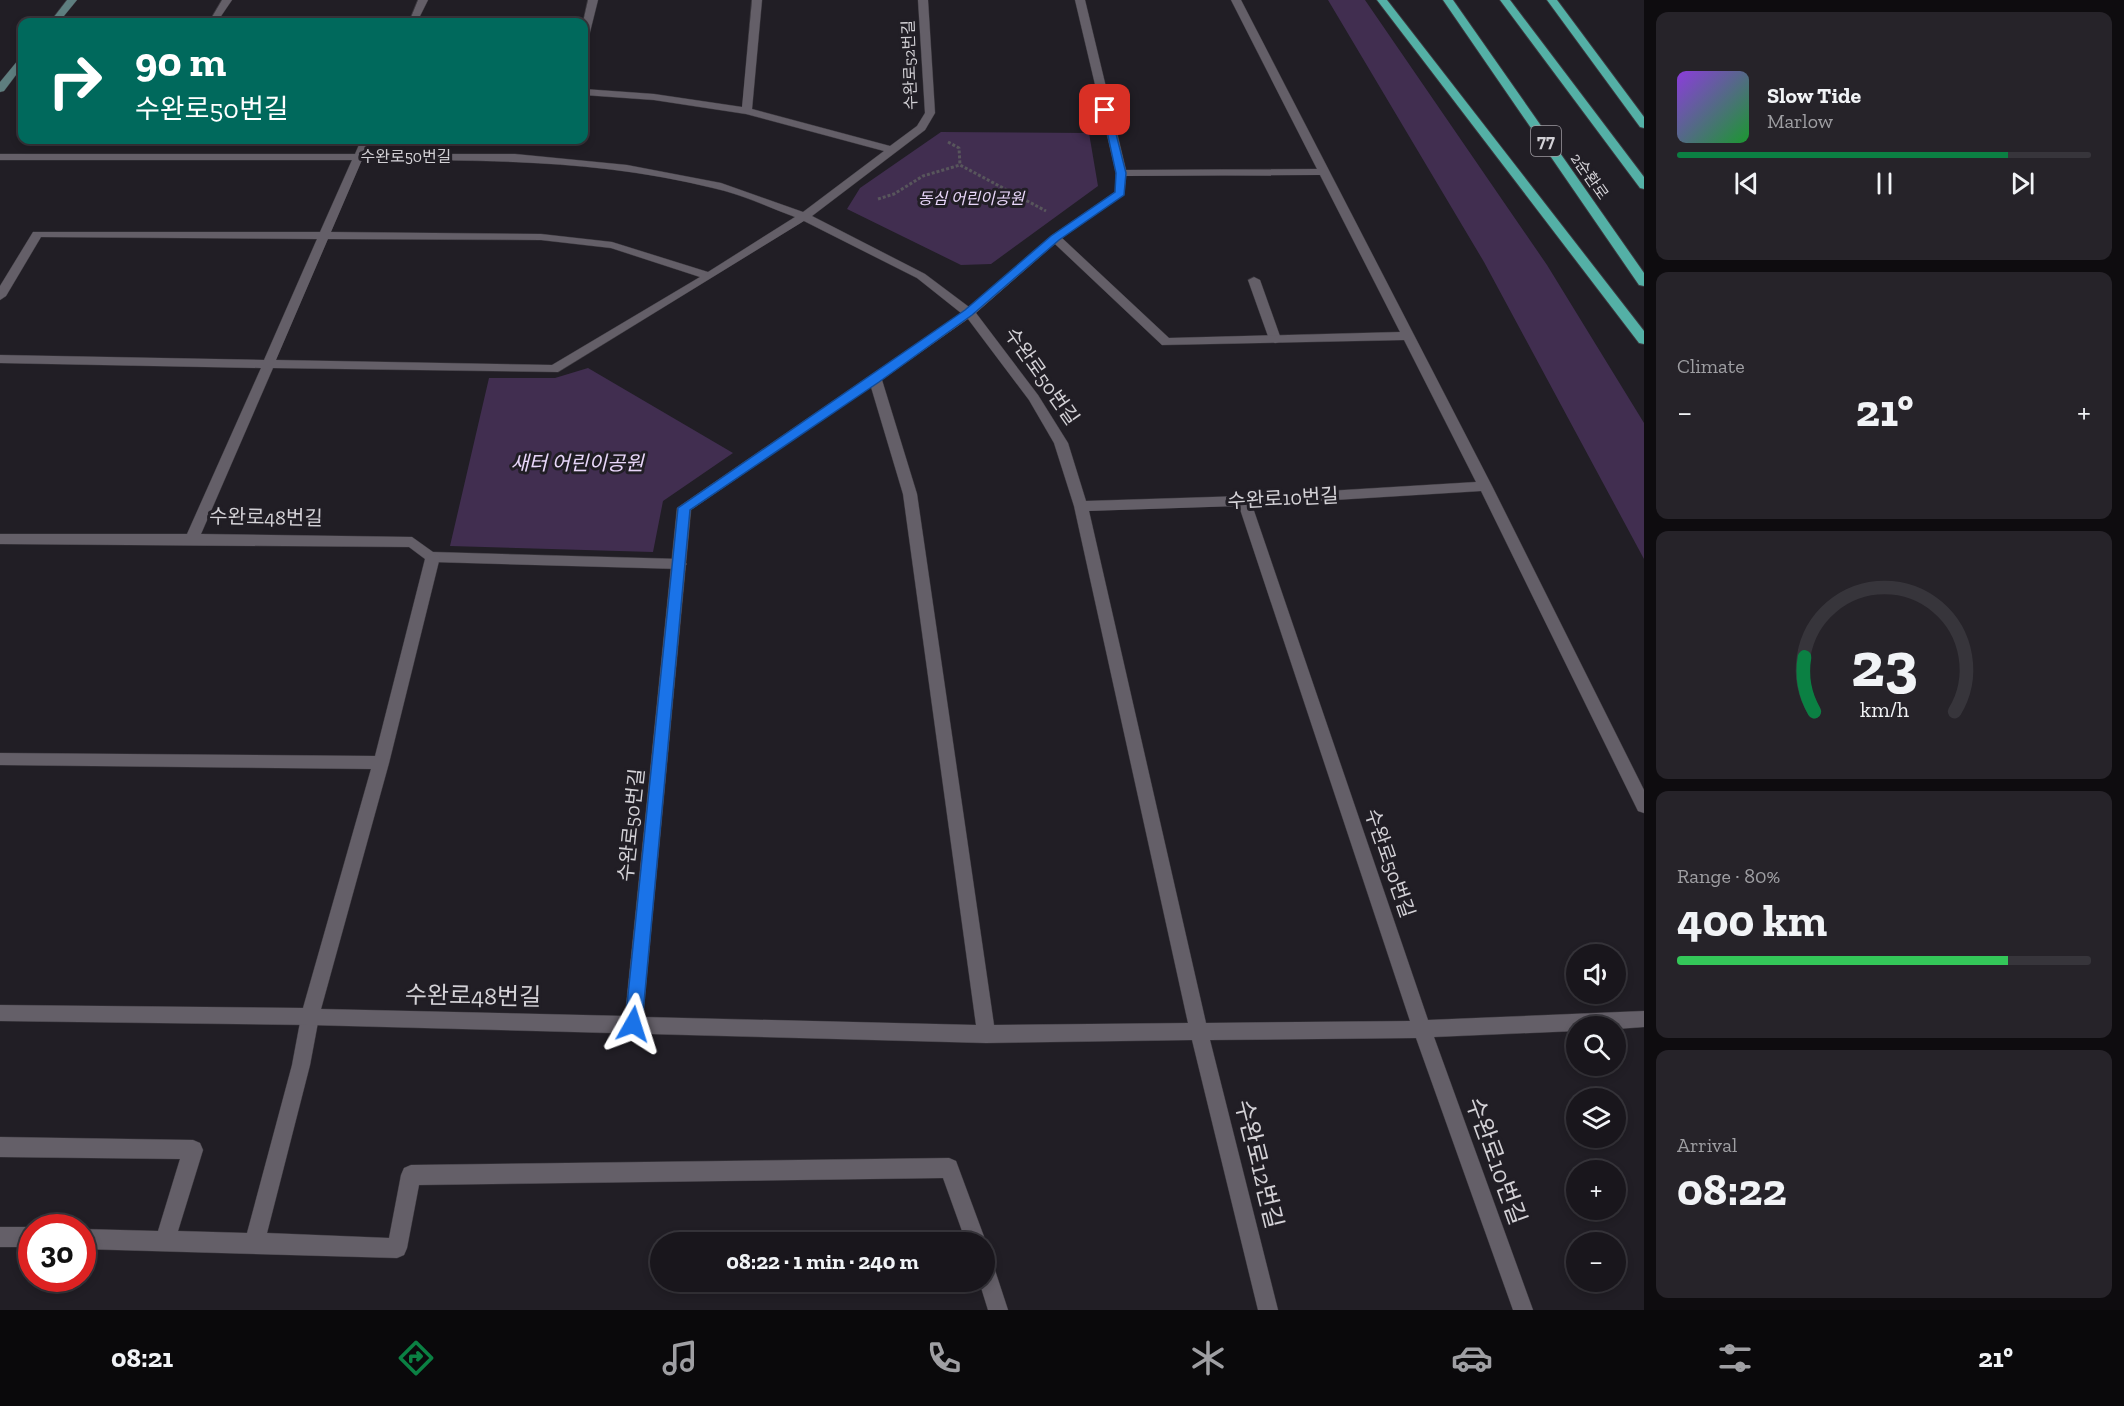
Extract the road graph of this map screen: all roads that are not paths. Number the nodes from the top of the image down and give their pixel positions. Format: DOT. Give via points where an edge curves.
graph roads {
  1 [pos="72,0"];
  2 [pos="227,0"];
  3 [pos="423,0"];
  4 [pos="592,0"];
  5 [pos="757,0"];
  6 [pos="923,0"];
  7 [pos="1080,0"];
  8 [pos="1236,0"];
  9 [pos="1382,0"];
  10 [pos="1448,0"];
  11 [pos="1505,0"];
  12 [pos="1552,0"];
  13 [pos="57,18"];
  14 [pos="216,18"];
  15 [pos="415,18"];
  16 [pos="588,18"];
  17 [pos="18,66"];
  18 [pos="0,89"];
  19 [pos="588,92"];
  20 [pos="747,111"];
  21 [pos="1644,125"];
  22 [pos="364,144"];
  23 [pos="892,150"];
  24 [pos="360,156"];
  25 [pos="0,157"];
  26 [pos="1324,172"];
  27 [pos="1121,173"];
  28 [pos="1644,185"];
  29 [pos="804,216"];
  30 [pos="325,236"];
  31 [pos="1055,238"];
  32 [pos="709,276"];
  33 [pos="1254,280"];
  34 [pos="1644,282"];
  35 [pos="0,296"];
  36 [pos="969,313"];
  37 [pos="1408,336"];
  38 [pos="1275,339"];
  39 [pos="1644,340"];
  40 [pos="0,359"];
  41 [pos="268,364"];
  42 [pos="875,380"];
  43 [pos="1485,486"];
  44 [pos="1244,501"];
  45 [pos="1080,506"];
  46 [pos="0,539"];
  47 [pos="192,539"];
  48 [pos="433,557"];
  49 [pos="680,564"];
  50 [pos="0,759"];
  51 [pos="381,763"];
  52 [pos="1644,807"];
  53 [pos="0,1013"];
  54 [pos="310,1017"];
  55 [pos="1644,1019"];
  56 [pos="633,1024"];
  57 [pos="1422,1029"];
  58 [pos="1199,1031"];
  59 [pos="986,1034"];
  60 [pos="0,1147"];
  61 [pos="972,1232"];
  62 [pos="0,1237"];
  63 [pos="18,1238"];
  64 [pos="96,1239"];
  65 [pos="165,1241"];
  66 [pos="254,1243"];
  67 [pos="992,1292"];
  68 [pos="998,1310"];
  69 [pos="1268,1310"];
  70 [pos="1523,1310"];
  1 -- 13 [label="main road"];
  2 -- 14 [label="street"];
  3 -- 15 [label="street"];
  4 -- 16 [label="street"];
  5 -- 20 [label="street"];
  6 -- 23 [label="street, 수완로52번길" via="930,113 921,128"];
  7 -- 27 [label="street"];
  8 -- 26 [label="street"];
  9 -- 39 [label="highway"];
  10 -- 34 [label="highway, 2순환로 / 77"];
  11 -- 28 [label="highway, 2순환로"];
  12 -- 21 [label="highway"];
  17 -- 18 [label="main road"];
  19 -- 20 [label="street" via="654,97"];
  20 -- 23 [label="street"];
  22 -- 24 [label="street"];
  23 -- 29 [label="street, 수완로52번길"];
  24 -- 25 [label="street, 수완로50번길"];
  24 -- 29 [label="street, 수완로50번길" via="515,157 627,168 717,185"];
  24 -- 30 [label="street, 수완로48번길"];
  26 -- 27 [label="street"];
  26 -- 37 [label="street"];
  27 -- 31 [label="street" via="1120,193"];
  29 -- 32 [label="street"];
  29 -- 36 [label="street, 수완로50번길" via="921,276"];
  30 -- 32 [label="street" via="541,237 612,244"];
  30 -- 35 [label="street" via="37,234"];
  30 -- 41 [label="street, 수완로48번길"];
  31 -- 36 [label="street"];
  31 -- 38 [label="street" via="1166,342"];
  32 -- 41 [label="street" via="554,369"];
  33 -- 38 [label="street"];
  36 -- 42 [label="street, 수완로50번길"];
  36 -- 45 [label="street, 수완로50번길" via="1034,398 1061,443"];
  37 -- 38 [label="street"];
  37 -- 43 [label="street"];
  40 -- 41 [label="street"];
  41 -- 47 [label="street, 수완로48번길"];
  42 -- 49 [label="street, 수완로50번길" via="684,508"];
  42 -- 59 [label="street" via="910,494"];
  43 -- 44 [label="street, 수완로10번길"];
  43 -- 52 [label="street"];
  44 -- 45 [label="street, 수완로10번길"];
  44 -- 57 [label="street, 수완로50번길"];
  45 -- 58 [label="street, 수완로50번길"];
  46 -- 47 [label="street"];
  47 -- 48 [label="street, 수완로48번길" via="412,542"];
  48 -- 49 [label="street"];
  48 -- 51 [label="street"];
  49 -- 56 [label="street, 수완로50번길"];
  50 -- 51 [label="street"];
  51 -- 54 [label="street"];
  53 -- 54 [label="street, 수완로48번길"];
  54 -- 56 [label="street, 수완로48번길"];
  54 -- 66 [label="street"];
  55 -- 57 [label="street"];
  56 -- 59 [label="street"];
  57 -- 58 [label="street"];
  57 -- 70 [label="street, 수완로10번길"];
  58 -- 59 [label="street"];
  58 -- 69 [label="street, 수완로12번길"];
  60 -- 65 [label="street" via="193,1150"];
  61 -- 66 [label="street" via="949,1168 411,1175 397,1248"];
  62 -- 63 [label="street"];
  64 -- 65 [label="street"];
  65 -- 66 [label="street"];
  67 -- 68 [label="street"];
}
